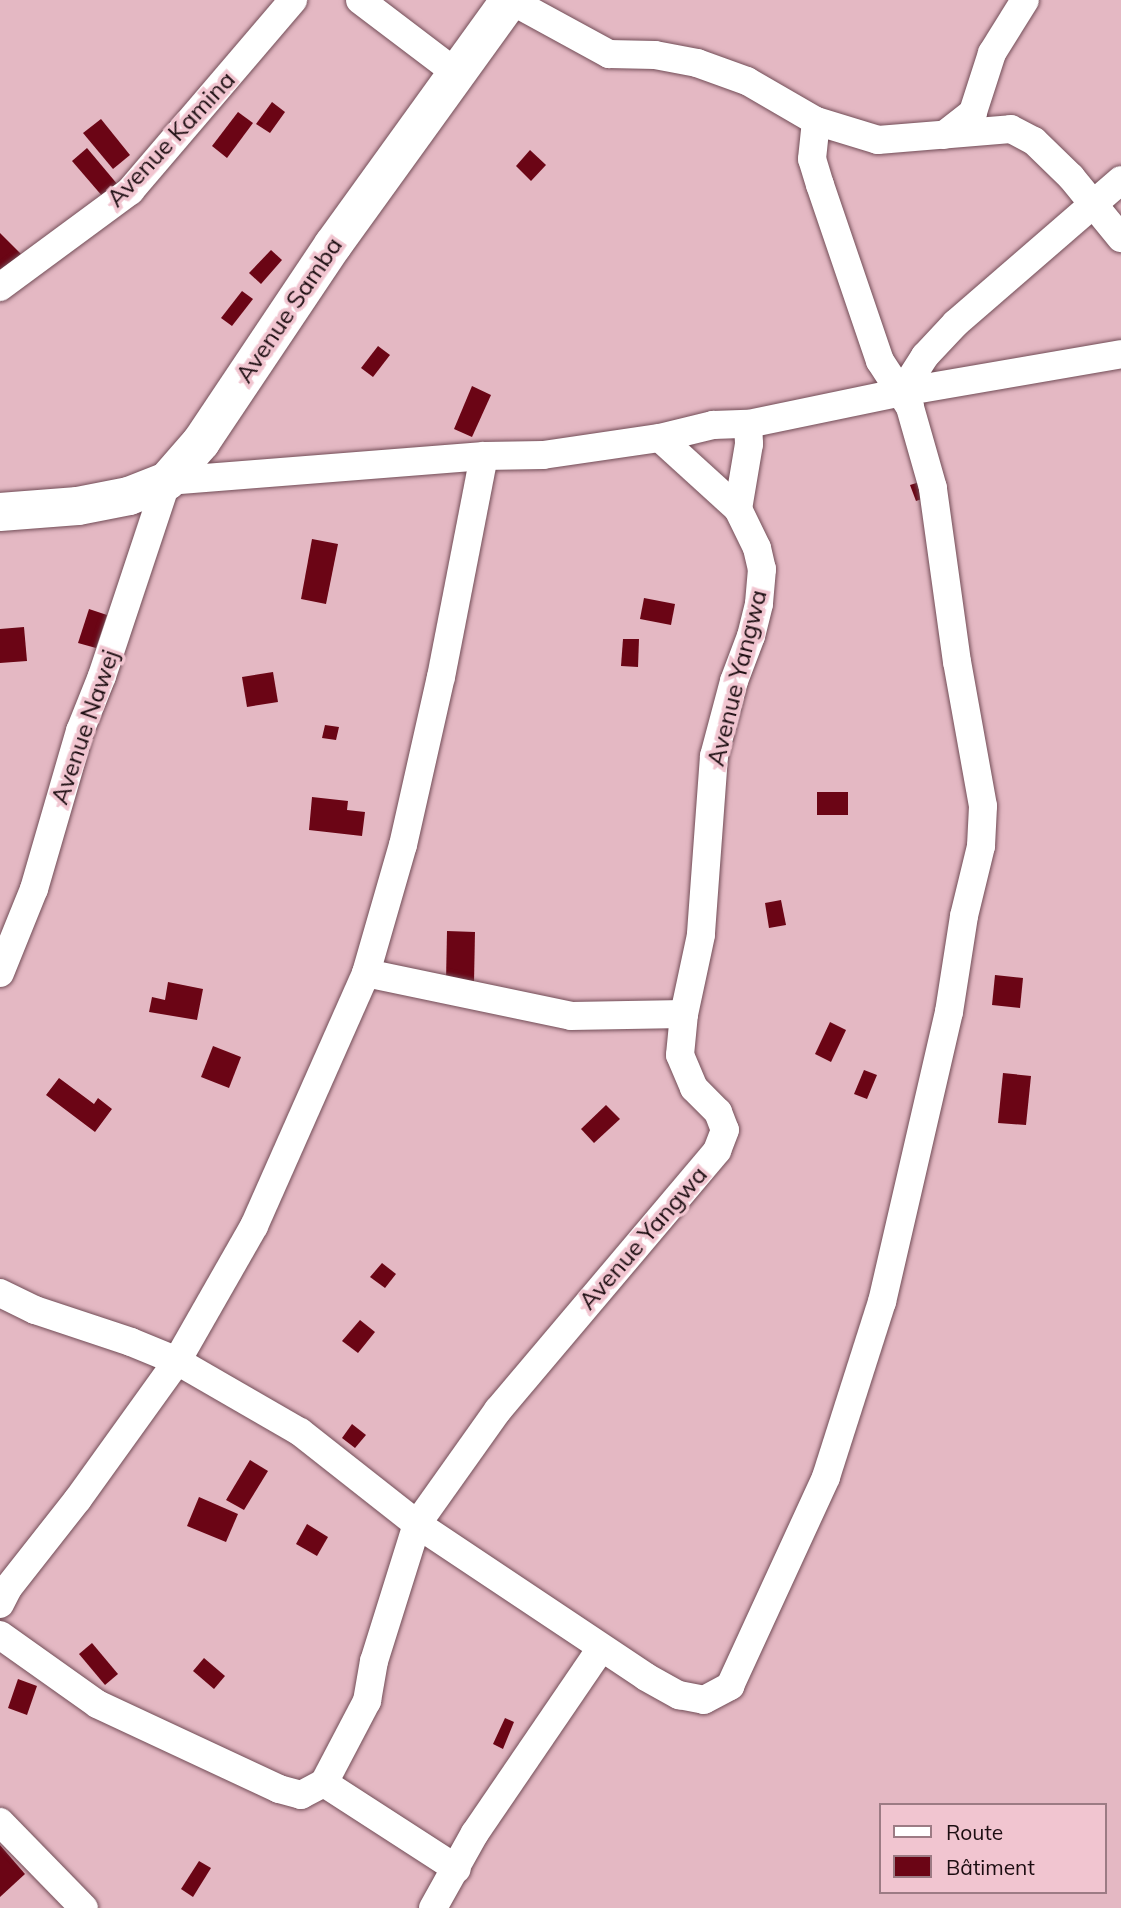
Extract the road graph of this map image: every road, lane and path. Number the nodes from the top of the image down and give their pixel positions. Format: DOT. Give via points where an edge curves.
graph roads {
  1 [pos="293,0"];
  2 [pos="360,0"];
  3 [pos="510,0"];
  4 [pos="1025,0"];
  5 [pos="456,73"];
  6 [pos="816,121"];
  7 [pos="944,135"];
  8 [pos="1121,180"];
  9 [pos="1095,205"];
  10 [pos="1121,239"];
  11 [pos="0,287"];
  12 [pos="1121,354"];
  13 [pos="902,392"];
  14 [pos="748,424"];
  15 [pos="660,438"];
  16 [pos="484,456"];
  17 [pos="167,481"];
  18 [pos="738,509"];
  19 [pos="0,512"];
  20 [pos="0,973"];
  21 [pos="366,973"];
  22 [pos="684,1014"];
  23 [pos="0,1293"];
  24 [pos="177,1361"];
  25 [pos="417,1524"];
  26 [pos="0,1604"];
  27 [pos="0,1635"];
  28 [pos="601,1648"];
  29 [pos="324,1783"];
  30 [pos="0,1822"];
  31 [pos="457,1870"];
  32 [pos="85,1908"];
  33 [pos="433,1908"];
  1 -- 11 [label="street, Avenue Kamina" via="130,191"];
  2 -- 5 [label="street"];
  3 -- 5 [label="street, Avenue Samba"];
  3 -- 6 [label="street" via="609,54 655,55 697,63 747,82"];
  4 -- 7 [label="street" via="992,53 973,112"];
  5 -- 17 [label="street, Avenue Samba" via="201,442"];
  6 -- 7 [label="street" via="878,140"];
  6 -- 13 [label="street" via="812,159 820,185 880,360"];
  7 -- 9 [label="street" via="1011,129 1034,141"];
  8 -- 9 [label="street"];
  9 -- 10 [label="street"];
  9 -- 13 [label="street" via="956,323 925,356"];
  12 -- 13 [label="street"];
  13 -- 14 [label="street"];
  13 -- 28 [label="street" via="933,488 957,662 984,806 981,846 949,1012 882,1302 825,1477 730,1686 704,1700 679,1695"];
  14 -- 15 [label="street" via="713,425"];
  14 -- 18 [label="street"];
  15 -- 16 [label="street" via="543,455"];
  15 -- 18 [label="street"];
  16 -- 17 [label="street"];
  16 -- 21 [label="street" via="403,845"];
  17 -- 19 [label="street, Avenue Samba" via="129,496 78,506"];
  17 -- 20 [label="street, Avenue Nawej" via="80,731 34,889"];
  18 -- 22 [label="street, Avenue Yangwa" via="762,569 759,604 714,756 701,935"];
  21 -- 22 [label="street" via="571,1016"];
  21 -- 24 [label="street" via="254,1226"];
  22 -- 25 [label="street, Avenue Yangwa" via="680,1055 694,1088 718,1112 725,1130 718,1151 498,1410"];
  23 -- 24 [label="street"];
  24 -- 25 [label="street" via="300,1432"];
  24 -- 26 [label="street"];
  25 -- 28 [label="street"];
  25 -- 29 [label="street, Avenue Yangwa" via="374,1661 367,1701"];
  27 -- 29 [label="street" via="97,1704 279,1789 302,1795"];
  28 -- 31 [label="street" via="475,1833"];
  29 -- 31 [label="street"];
  30 -- 32 [label="street"];
  31 -- 33 [label="street"];
}
